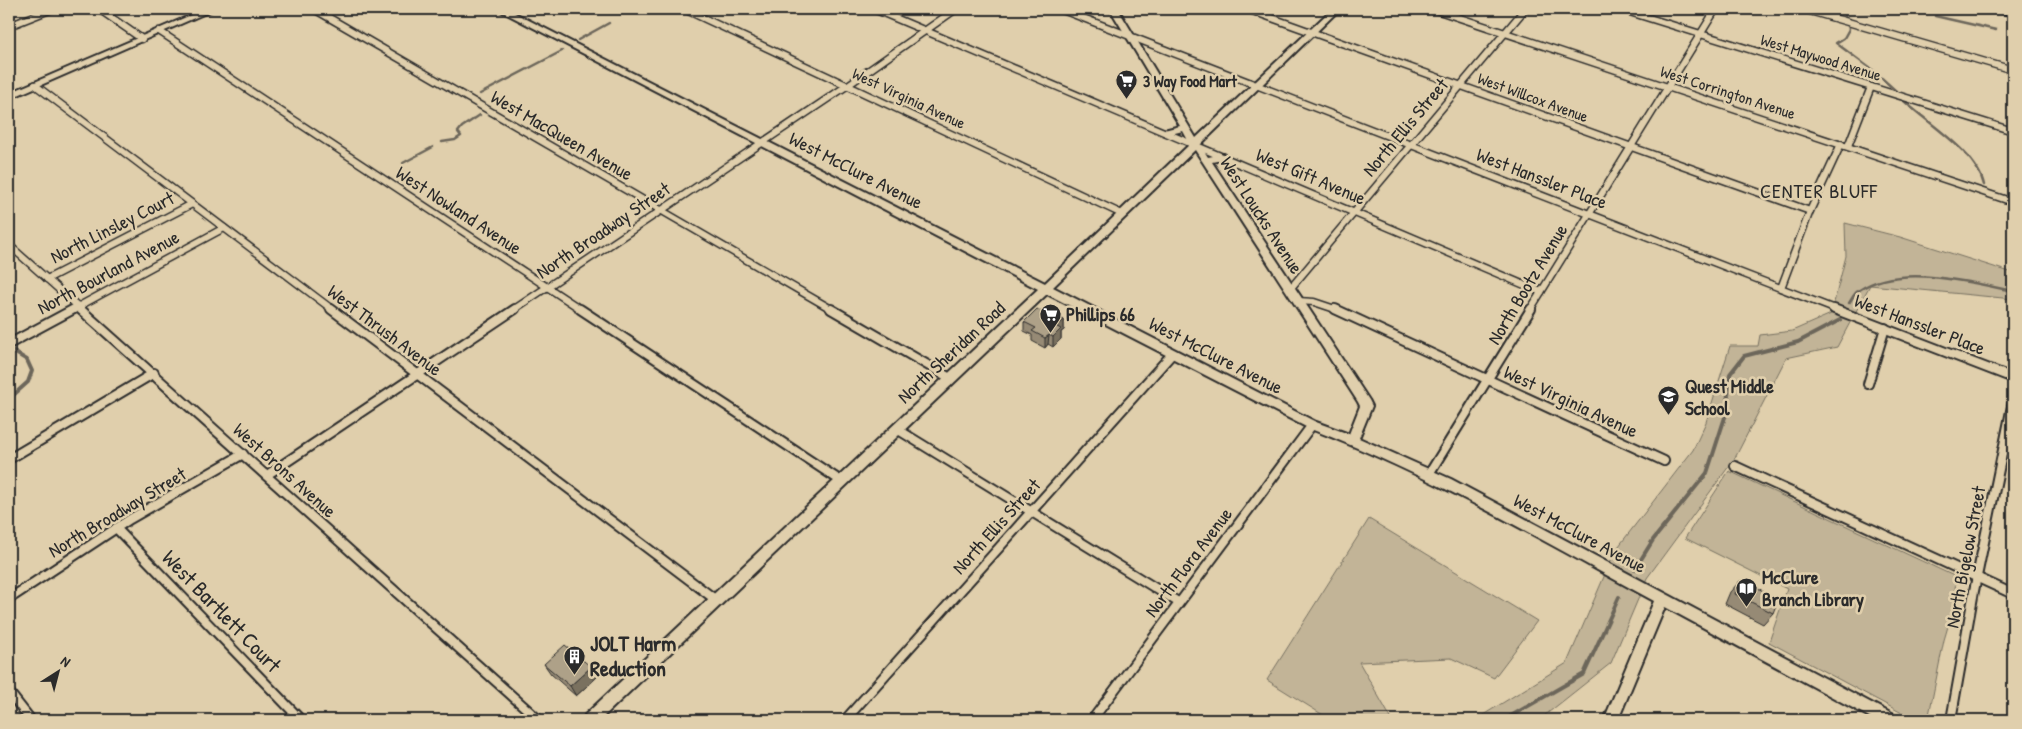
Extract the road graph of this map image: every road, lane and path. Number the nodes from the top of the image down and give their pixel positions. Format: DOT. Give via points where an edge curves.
graph roads {
  1 [pos="52,9"];
  2 [pos="99,9"];
  3 [pos="211,9"];
  4 [pos="314,9"];
  5 [pos="501,9"];
  6 [pos="684,9"];
  7 [pos="874,9"];
  8 [pos="956,9"];
  9 [pos="1060,9"];
  10 [pos="1114,9"];
  11 [pos="1247,9"];
  12 [pos="1336,9"];
  13 [pos="1433,9"];
  14 [pos="1525,9"];
  15 [pos="1620,9"];
  16 [pos="1716,9"];
  17 [pos="1803,9"];
  18 [pos="1995,9"];
  19 [pos="2013,14"];
  20 [pos="9,26"];
  21 [pos="925,30"];
  22 [pos="159,32"];
  23 [pos="1312,32"];
  24 [pos="1505,33"];
  25 [pos="1700,34"];
  26 [pos="1130,35"];
  27 [pos="142,39"];
  28 [pos="2013,70"];
  29 [pos="35,85"];
  30 [pos="848,85"];
  31 [pos="1256,85"];
  32 [pos="1462,86"];
  33 [pos="1667,86"];
  34 [pos="1871,87"];
  35 [pos="9,96"];
  36 [pos="1185,128"];
  37 [pos="2013,131"];
  38 [pos="1167,132"];
  39 [pos="762,143"];
  40 [pos="1195,144"];
  41 [pos="1411,145"];
  42 [pos="1844,145"];
  43 [pos="1631,147"];
  44 [pos="1224,157"];
  45 [pos="1206,161"];
  46 [pos="2013,202"];
  47 [pos="192,204"];
  48 [pos="662,211"];
  49 [pos="1810,211"];
  50 [pos="1355,213"];
  51 [pos="1122,214"];
  52 [pos="1589,214"];
  53 [pos="224,228"];
  54 [pos="10,249"];
  55 [pos="47,279"];
  56 [pos="548,288"];
  57 [pos="1781,288"];
  58 [pos="1045,289"];
  59 [pos="1290,289"];
  60 [pos="1541,292"];
  61 [pos="1298,301"];
  62 [pos="77,307"];
  63 [pos="1885,328"];
  64 [pos="9,344"];
  65 [pos="1172,354"];
  66 [pos="154,373"];
  67 [pos="417,376"];
  68 [pos="950,378"];
  69 [pos="2013,378"];
  70 [pos="1488,380"];
  71 [pos="1868,384"];
  72 [pos="2013,400"];
  73 [pos="1312,425"];
  74 [pos="897,429"];
  75 [pos="1352,440"];
  76 [pos="243,454"];
  77 [pos="9,459"];
  78 [pos="1664,462"];
  79 [pos="1735,466"];
  80 [pos="1429,474"];
  81 [pos="267,475"];
  82 [pos="841,481"];
  83 [pos="1031,511"];
  84 [pos="116,528"];
  85 [pos="1977,577"];
  86 [pos="2013,594"];
  87 [pos="1662,597"];
  88 [pos="9,598"];
  89 [pos="716,600"];
  90 [pos="1178,602"];
  91 [pos="9,692"];
  92 [pos="31,720"];
  93 [pos="300,720"];
  94 [pos="539,720"];
  95 [pos="590,720"];
  96 [pos="845,720"];
  97 [pos="1092,720"];
  98 [pos="1611,720"];
  99 [pos="1888,720"];
  100 [pos="1950,720"];
  1 -- 20 [label="street"];
  2 -- 27 [label="street"];
  3 -- 22 [label="street"];
  4 -- 48 [label="street, West MacQueen Avenue"];
  5 -- 39 [label="street, West McClure Avenue"];
  6 -- 30 [label="street, West Virginia Avenue"];
  7 -- 21 [label="street, West Gift Avenue"];
  8 -- 21 [label="street, North Broadway Street"];
  9 -- 26 [label="street, West Hanssler Place"];
  10 -- 26 [label="street, West Loucks Avenue"];
  11 -- 23 [label="street, West Willcox Avenue"];
  12 -- 23 [label="street, North Sheridan Road"];
  13 -- 24 [label="street, West Corrington Avenue"];
  14 -- 24 [label="street, North Ellis Street"];
  15 -- 25 [label="street, West Maywood Avenue"];
  16 -- 25 [label="street, North Bootz Avenue"];
  17 -- 28 [label="street"];
  18 -- 19 [label="street"];
  21 -- 30 [label="street, North Broadway Street"];
  21 -- 38 [label="street, West Gift Avenue"];
  22 -- 27 [label="street"];
  22 -- 56 [label="street, West Nowland Avenue"];
  23 -- 31 [label="street, North Sheridan Road"];
  23 -- 32 [label="street, West Willcox Avenue"];
  24 -- 32 [label="street, North Ellis Street"];
  24 -- 33 [label="street, West Corrington Avenue"];
  25 -- 33 [label="street, North Bootz Avenue"];
  25 -- 34 [label="street, West Maywood Avenue"];
  26 -- 31 [label="street, West Hanssler Place"];
  26 -- 36 [label="street, West Loucks Avenue"];
  27 -- 29 [label="street"];
  29 -- 35 [label="street"];
  29 -- 47 [label="street, West Thrush Avenue"];
  30 -- 39 [label="street, North Broadway Street"];
  30 -- 51 [label="street, West Virginia Avenue"];
  31 -- 40 [label="street, North Sheridan Road"];
  31 -- 41 [label="street, West Hanssler Place"];
  32 -- 41 [label="street, North Ellis Street"];
  32 -- 43 [label="street, West Willcox Avenue"];
  33 -- 42 [label="street, West Corrington Avenue"];
  33 -- 43 [label="street, North Bootz Avenue"];
  34 -- 37 [label="street, West Maywood Avenue"];
  34 -- 42 [label="street"];
  36 -- 38 [label="street"];
  36 -- 40 [label="street, West Loucks Avenue"];
  38 -- 40 [label="street, West Gift Avenue"];
  39 -- 48 [label="street, North Broadway Street"];
  39 -- 58 [label="street, West McClure Avenue"];
  40 -- 44 [label="street, West Gift Avenue"];
  40 -- 45 [label="street, West Loucks Avenue"];
  40 -- 51 [label="street, North Sheridan Road"];
  41 -- 50 [label="street, North Ellis Street"];
  41 -- 52 [label="street, West Hanssler Place"];
  42 -- 46 [label="street, West Corrington Avenue"];
  42 -- 49 [label="street"];
  43 -- 49 [label="street, West Willcox Avenue"];
  43 -- 52 [label="street, North Bootz Avenue"];
  44 -- 45 [label="street"];
  44 -- 50 [label="street, West Gift Avenue"];
  45 -- 59 [label="street, West Loucks Avenue"];
  47 -- 53 [label="street, West Thrush Avenue"];
  47 -- 55 [label="street, North Linsley Court"];
  48 -- 56 [label="street, North Broadway Street"];
  48 -- 68 [label="street, West MacQueen Avenue"];
  49 -- 57 [label="street"];
  50 -- 59 [label="street, North Ellis Street"];
  50 -- 60 [label="street, West Gift Avenue"];
  51 -- 58 [label="street, North Sheridan Road"];
  52 -- 57 [label="street, West Hanssler Place"];
  52 -- 60 [label="street, North Bootz Avenue"];
  53 -- 62 [label="street, North Bourland Avenue"];
  53 -- 67 [label="street, West Thrush Avenue"];
  54 -- 55 [label="street, West Brons Avenue"];
  55 -- 62 [label="street, West Brons Avenue"];
  56 -- 67 [label="street, North Broadway Street"];
  56 -- 82 [label="street, West Nowland Avenue"];
  57 -- 63 [label="street, West Hanssler Place"];
  58 -- 65 [label="street, West McClure Avenue"];
  58 -- 68 [label="street, North Sheridan Road"];
  59 -- 61 [label="street, West Loucks Avenue"];
  60 -- 70 [label="street, North Bootz Avenue"];
  61 -- 70 [label="street, West Virginia Avenue" via="1329,306"];
  61 -- 75 [label="street, West Loucks Avenue" via="1366,406"];
  62 -- 64 [label="street, North Bourland Avenue"];
  62 -- 66 [label="street, West Brons Avenue"];
  63 -- 69 [label="street, West Hanssler Place"];
  63 -- 71 [label="street"];
  65 -- 73 [label="street, West McClure Avenue"];
  65 -- 83 [label="street, North Ellis Street"];
  66 -- 76 [label="street, West Brons Avenue"];
  66 -- 77 [label="street"];
  67 -- 81 [label="street, North Broadway Street"];
  67 -- 89 [label="street, West Thrush Avenue"];
  68 -- 74 [label="street, North Sheridan Road"];
  70 -- 78 [label="street, West Virginia Avenue"];
  70 -- 80 [label="street, North Bootz Avenue"];
  72 -- 85 [label="street, North Bigelow Street"];
  73 -- 75 [label="street, West McClure Avenue"];
  73 -- 90 [label="street, North Flora Avenue"];
  74 -- 82 [label="street, North Sheridan Road"];
  74 -- 83 [label="street"];
  75 -- 80 [label="street, West McClure Avenue"];
  76 -- 81 [label="street, West Brons Avenue"];
  76 -- 84 [label="street, North Broadway Street"];
  79 -- 85 [label="street"];
  80 -- 87 [label="street, West McClure Avenue"];
  81 -- 94 [label="street, West Brons Avenue"];
  82 -- 89 [label="street, North Sheridan Road"];
  83 -- 90 [label="street"];
  83 -- 96 [label="street, North Ellis Street"];
  84 -- 88 [label="street, North Broadway Street"];
  84 -- 93 [label="street, West Bartlett Court"];
  85 -- 86 [label="street"];
  85 -- 100 [label="street, North Bigelow Street"];
  87 -- 98 [label="street"];
  87 -- 99 [label="street, West McClure Avenue"];
  89 -- 95 [label="street, North Sheridan Road"];
  90 -- 97 [label="street, North Flora Avenue"];
  91 -- 92 [label="street"];
}
